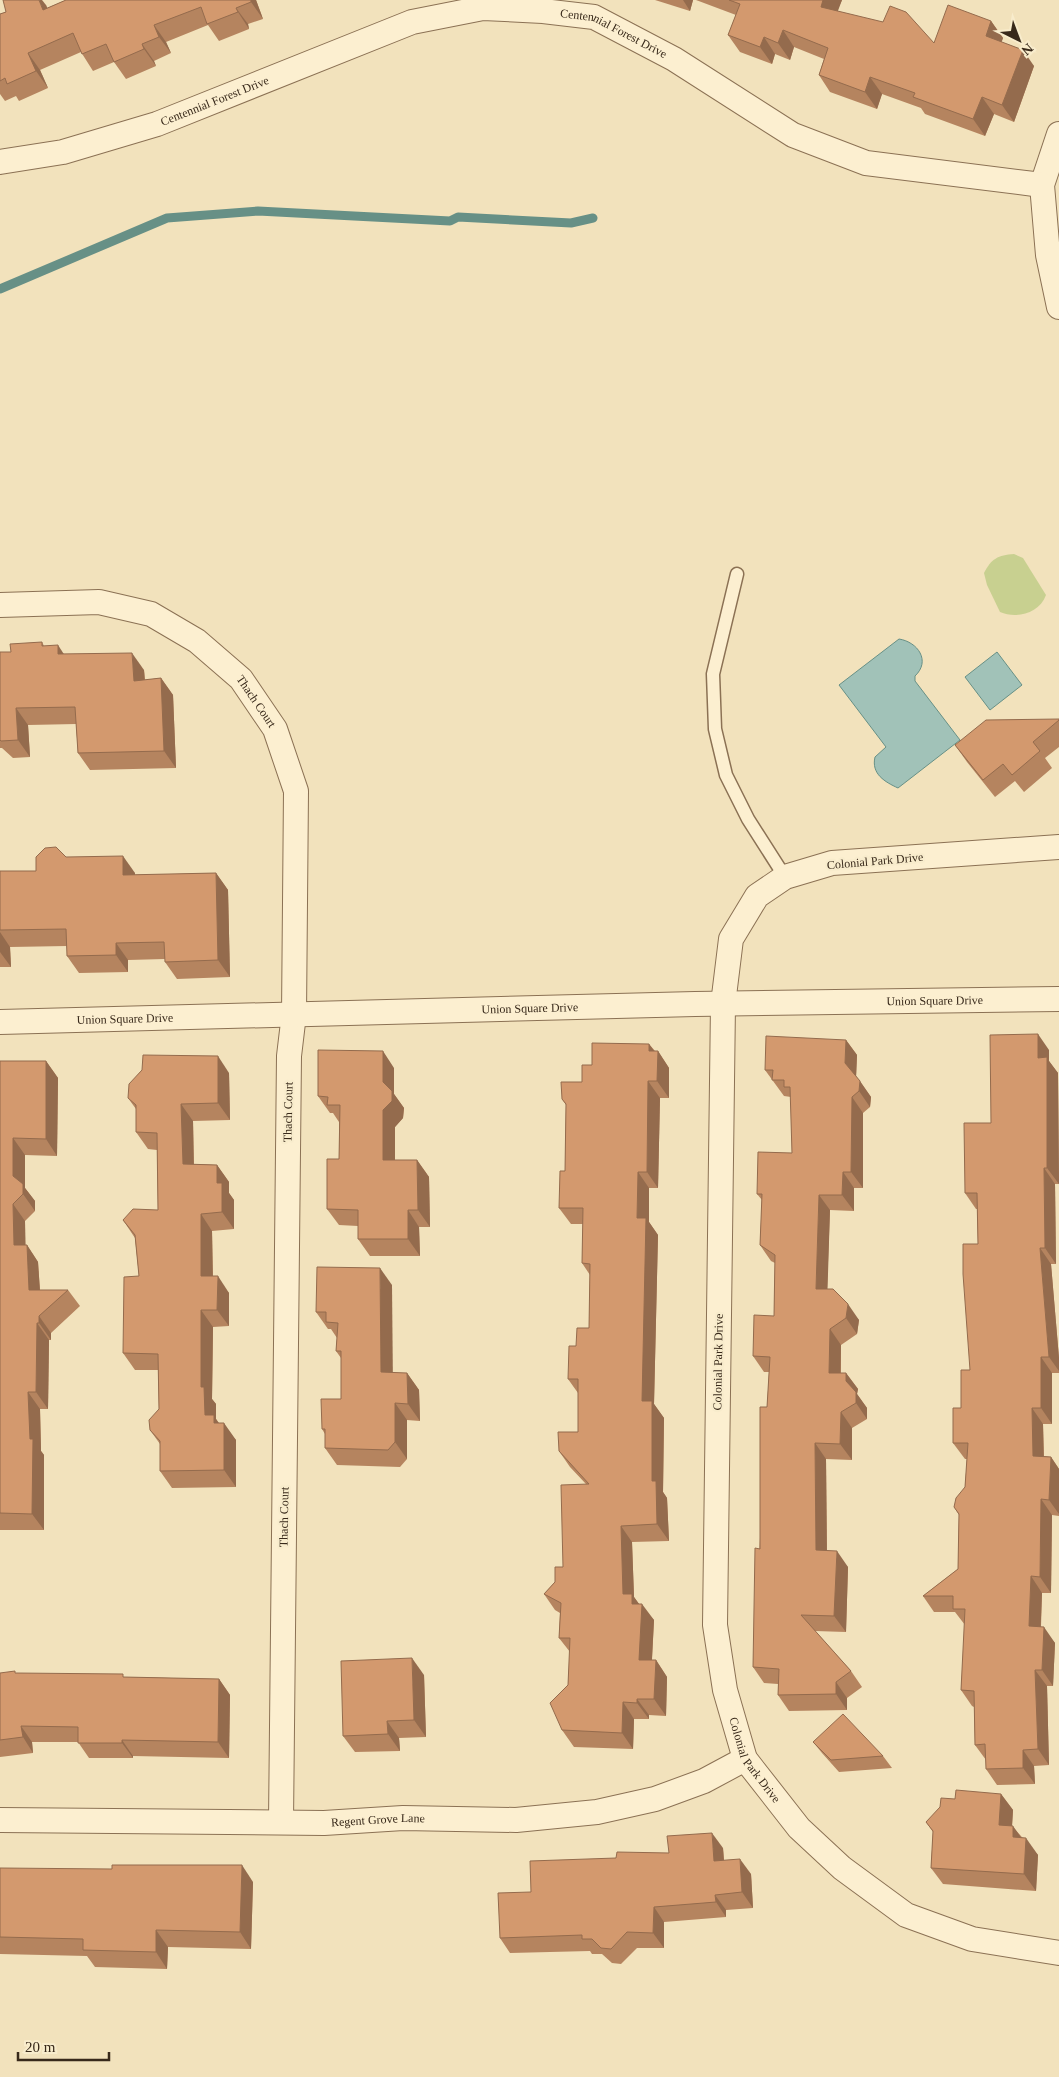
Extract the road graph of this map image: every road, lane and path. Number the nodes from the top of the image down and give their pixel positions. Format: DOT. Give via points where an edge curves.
graph roads {
  1 [pos="597,9"];
  2 [pos="1059,134"];
  3 [pos="0,162"];
  4 [pos="1042,185"];
  5 [pos="1059,307"];
  6 [pos="738,574"];
  7 [pos="0,605"];
  8 [pos="1059,847"];
  9 [pos="785,877"];
  10 [pos="1059,999"];
  11 [pos="723,1004"];
  12 [pos="294,1014"];
  13 [pos="0,1022"];
  14 [pos="745,1759"];
  15 [pos="0,1820"];
  16 [pos="281,1822"];
  17 [pos="1059,1953"];
  1 -- 3 [label="street, Centennial Forest Drive" via="483,8 412,22 157,124 63,152"];
  1 -- 4 [label="street, Centennial Forest Drive" via="793,135 866,163"];
  2 -- 4 [label="street"];
  4 -- 5 [label="street" via="1048,255"];
  6 -- 9 [label="lane" via="713,674 715,729 726,775 748,820"];
  7 -- 12 [label="street, Thach Court" via="99,602 151,614 197,641 241,679 275,729 296,791"];
  8 -- 9 [label="street, Colonial Park Drive" via="832,863"];
  9 -- 11 [label="street, Colonial Park Drive" via="758,896 731,939"];
  10 -- 11 [label="street, Union Square Drive"];
  11 -- 12 [label="street, Union Square Drive"];
  11 -- 14 [label="street, Colonial Park Drive" via="715,1625 725,1690"];
  12 -- 13 [label="street, Union Square Drive"];
  12 -- 16 [label="street, Thach Court" via="289,1056"];
  14 -- 16 [label="street, Regent Grove Lane" via="704,1781 655,1799 597,1812 516,1820 403,1818 324,1824"];
  14 -- 17 [label="street, Colonial Park Drive" via="799,1828 842,1868 906,1915 972,1939"];
  15 -- 16 [label="street, Regent Grove Lane"];
}
